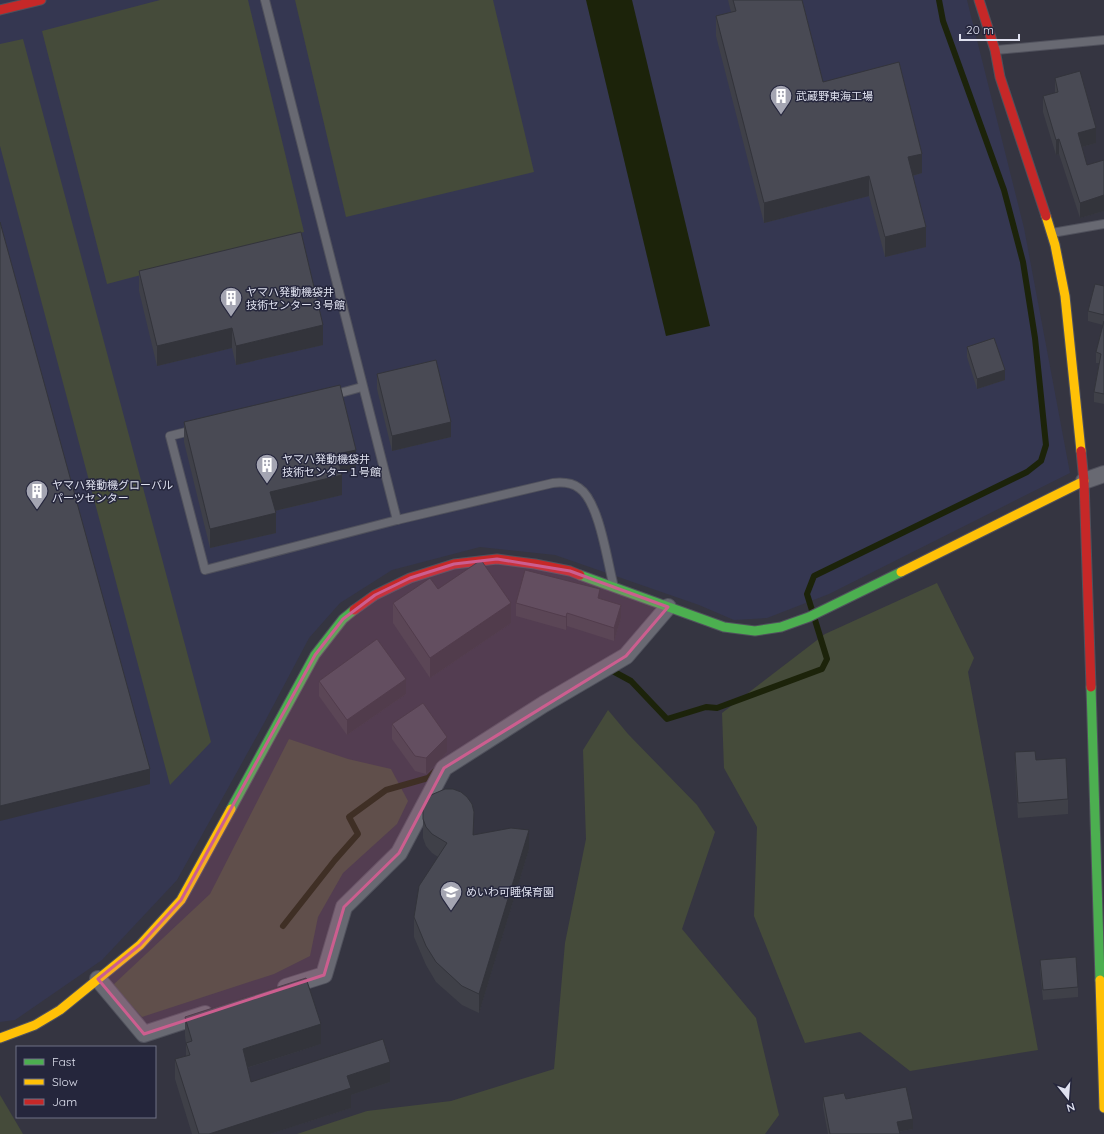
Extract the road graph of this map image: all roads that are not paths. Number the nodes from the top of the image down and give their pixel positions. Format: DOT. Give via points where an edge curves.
graph roads {
  1 [pos="41,0"];
  2 [pos="265,0"];
  3 [pos="979,0"];
  4 [pos="0,10"];
  5 [pos="1104,40"];
  6 [pos="995,50"];
  7 [pos="1104,224"];
  8 [pos="1052,233"];
  9 [pos="362,387"];
  10 [pos="324,397"];
  11 [pos="201,428"];
  12 [pos="1104,474"];
  13 [pos="1084,481"];
  14 [pos="397,520"];
  15 [pos="614,587"];
  16 [pos="668,607"];
  17 [pos="98,979"];
  18 [pos="271,992"];
  19 [pos="219,1009"];
  20 [pos="1103,1035"];
  21 [pos="0,1038"];
  22 [pos="1104,1108"];
  1 -- 4 [label="street"];
  2 -- 9 [label="lane"];
  3 -- 6 [label="street"];
  5 -- 6 [label="lane"];
  6 -- 8 [label="street" via="1000,77"];
  7 -- 8 [label="lane"];
  8 -- 13 [label="street" via="1065,296"];
  9 -- 10 [label="lane"];
  9 -- 14 [label="lane"];
  11 -- 14 [label="lane" via="170,436 205,570"];
  12 -- 13 [label="street"];
  13 -- 16 [label="street" via="809,616 781,627 755,631 724,627"];
  13 -- 20 [label="street"];
  14 -- 15 [label="lane" via="553,483 568,482 580,488 589,497 596,514"];
  15 -- 16 [label="street"];
  15 -- 17 [label="street" via="570,571 535,564 497,559 454,564 410,578 375,595 343,619 315,655 181,900 140,945"];
  16 -- 18 [label="street" via="626,656 544,704 444,768 399,853 344,906 324,975"];
  17 -- 19 [label="street" via="144,1034"];
  17 -- 21 [label="street" via="60,1010 35,1026"];
  20 -- 22 [label="street"];
}
